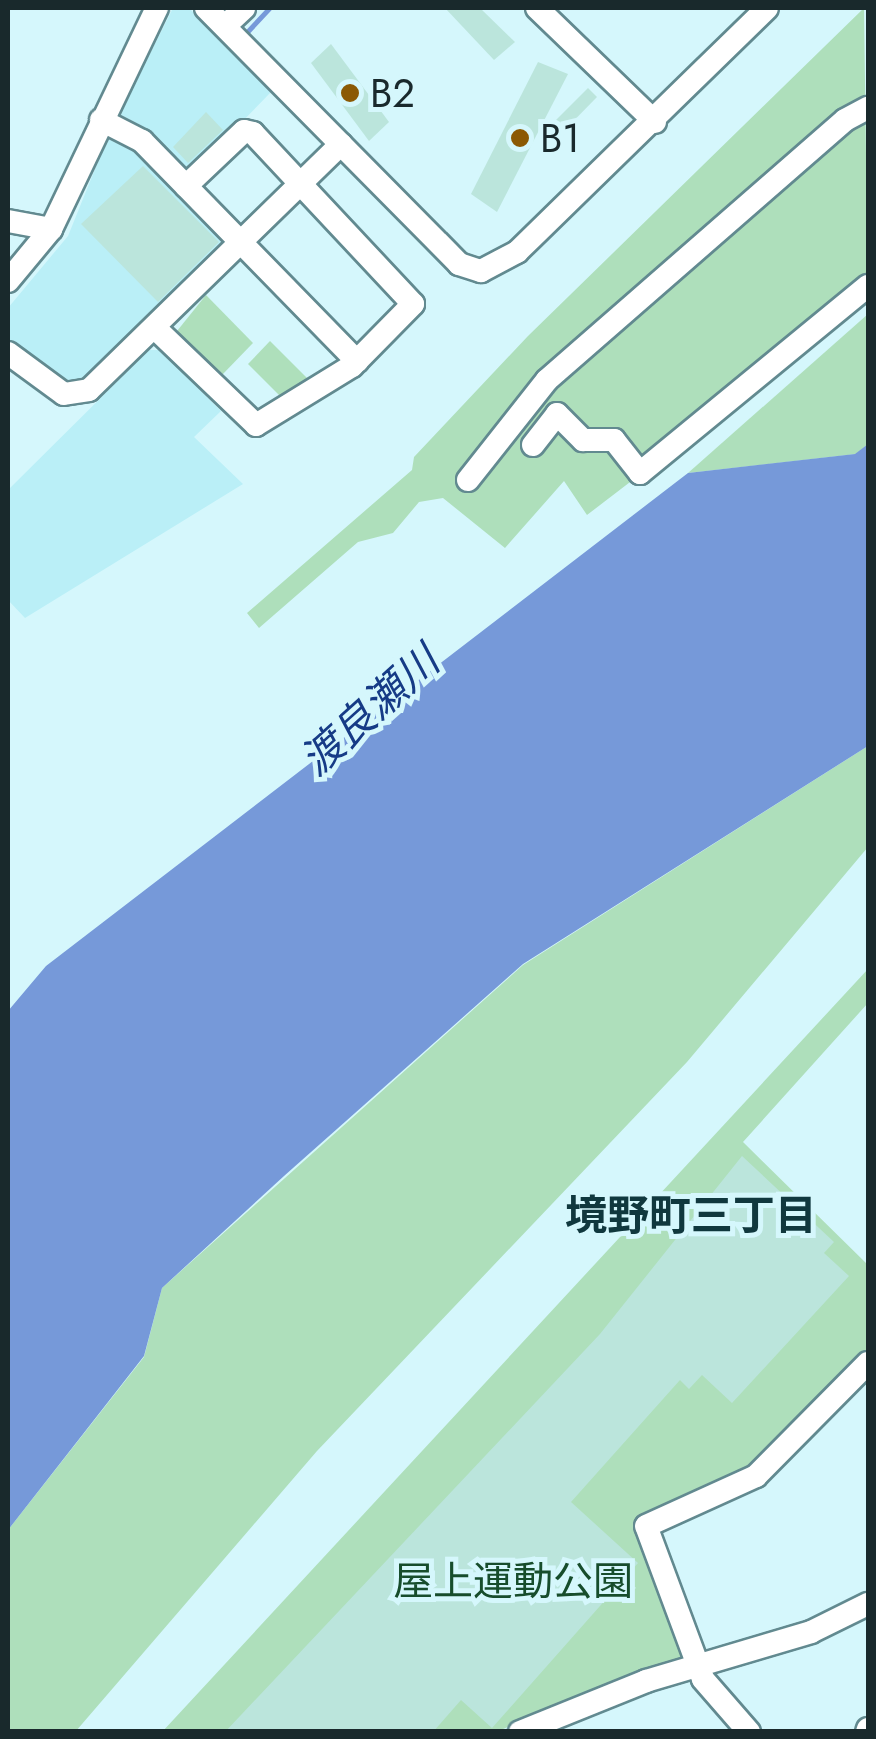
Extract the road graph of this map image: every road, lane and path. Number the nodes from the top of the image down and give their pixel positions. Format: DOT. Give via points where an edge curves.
graph roads {
  1 [pos="157,8"];
  2 [pos="206,8"];
  3 [pos="244,8"];
  4 [pos="537,8"];
  5 [pos="767,8"];
  6 [pos="225,26"];
  7 [pos="868,108"];
  8 [pos="102,120"];
  9 [pos="655,122"];
  10 [pos="341,144"];
  11 [pos="302,182"];
  12 [pos="186,186"];
  13 [pos="8,221"];
  14 [pos="50,229"];
  15 [pos="242,242"];
  16 [pos="8,281"];
  17 [pos="868,286"];
  18 [pos="155,328"];
  19 [pos="8,353"];
  20 [pos="357,361"];
  21 [pos="541,392"];
  22 [pos="557,414"];
  23 [pos="533,445"];
  24 [pos="468,480"];
  25 [pos="868,1363"];
  26 [pos="868,1604"];
  27 [pos="698,1666"];
  28 [pos="520,1732"];
  29 [pos="749,1732"];
  1 -- 8 [label="street"];
  2 -- 6 [label="street"];
  3 -- 6 [label="street"];
  4 -- 9 [label="street"];
  5 -- 9 [label="street"];
  6 -- 10 [label="street"];
  7 -- 21 [label="street" via="845,120"];
  8 -- 12 [label="street" via="142,140"];
  8 -- 14 [label="street"];
  9 -- 10 [label="street" via="492,271 460,264"];
  10 -- 11 [label="street"];
  11 -- 12 [label="street" via="248,131"];
  11 -- 15 [label="street"];
  11 -- 20 [label="street" via="413,300"];
  12 -- 15 [label="street"];
  13 -- 14 [label="street"];
  14 -- 16 [label="street"];
  15 -- 18 [label="street"];
  15 -- 20 [label="street"];
  17 -- 22 [label="street" via="640,473 614,440 583,440"];
  18 -- 19 [label="street" via="73,395"];
  18 -- 20 [label="street" via="251,424"];
  21 -- 22 [label="street"];
  21 -- 24 [label="street"];
  22 -- 23 [label="street"];
  25 -- 27 [label="street" via="756,1476 646,1526"];
  26 -- 27 [label="street" via="811,1632"];
  27 -- 28 [label="street"];
  27 -- 29 [label="street"];
}
